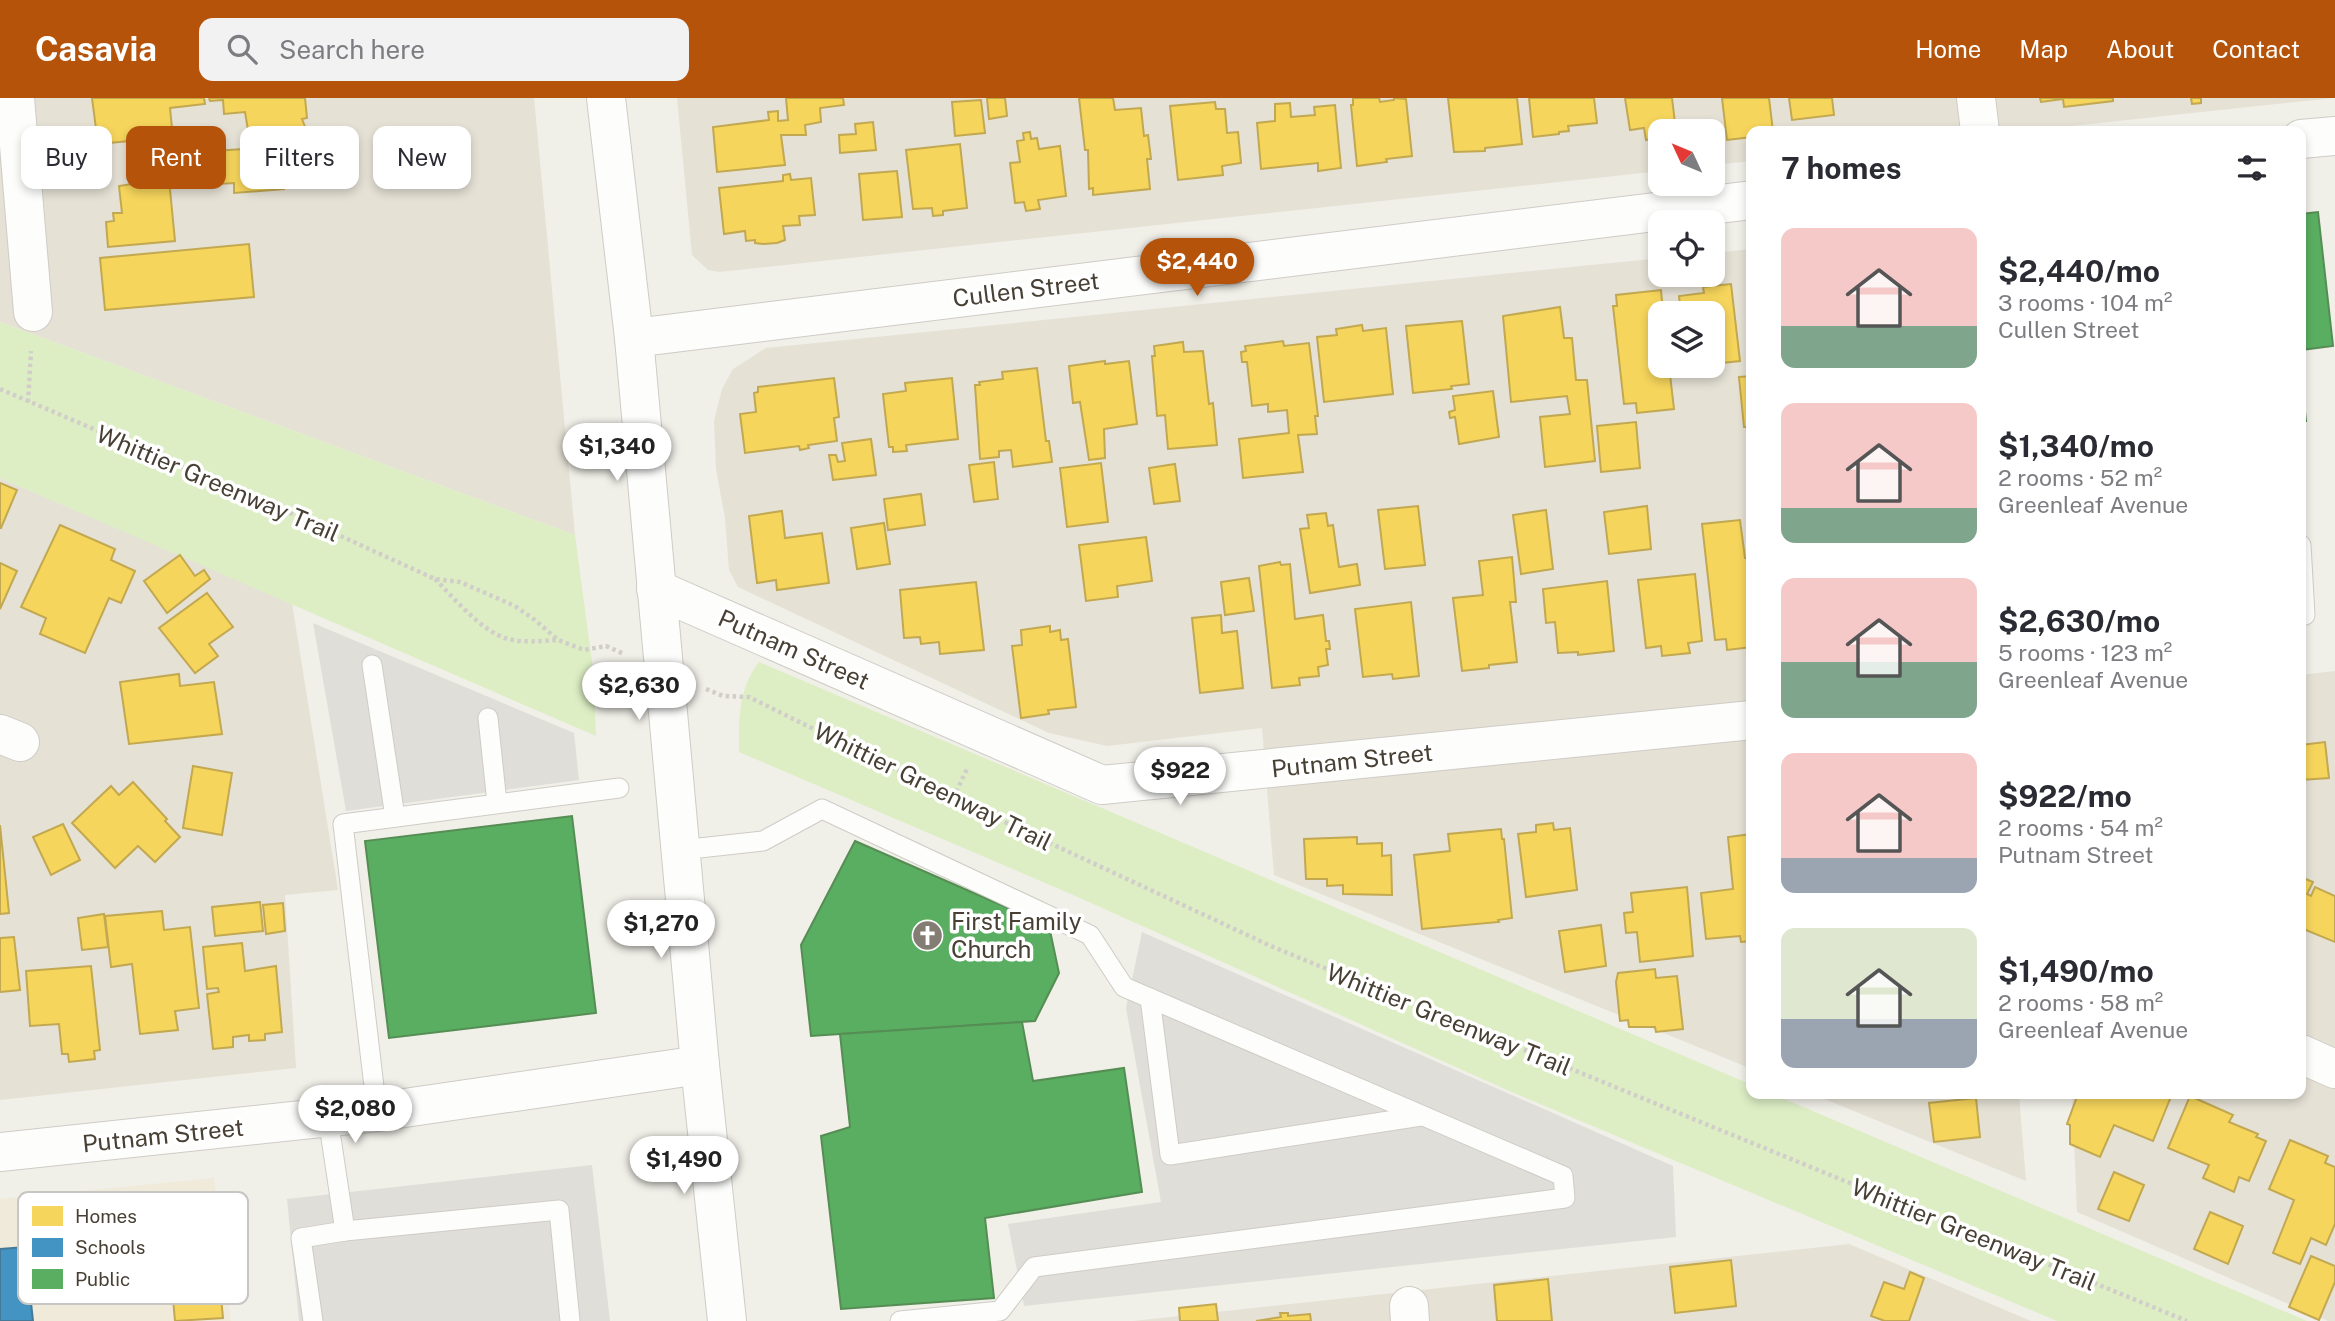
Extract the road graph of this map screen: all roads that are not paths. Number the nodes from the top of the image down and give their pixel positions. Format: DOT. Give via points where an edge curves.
graph roads {
  1 [pos="15,98"];
  2 [pos="606,98"];
  3 [pos="1976,98"];
  4 [pos="1979,126"];
  5 [pos="2335,136"];
  6 [pos="2306,139"];
  7 [pos="12,195"];
  8 [pos="1746,201"];
  9 [pos="33,312"];
  10 [pos="634,338"];
  11 [pos="656,589"];
  12 [pos="373,665"];
  13 [pos="488,718"];
  14 [pos="1746,721"];
  15 [pos="619,788"];
  16 [pos="497,803"];
  17 [pos="395,817"];
  18 [pos="681,849"];
  19 [pos="1150,998"];
  20 [pos="2306,1056"];
  21 [pos="700,1065"];
  22 [pos="2335,1069"];
  23 [pos="377,1112"];
  24 [pos="1422,1116"];
  25 [pos="328,1118"];
  26 [pos="0,1152"];
  27 [pos="345,1231"];
  28 [pos="313,1321"];
  29 [pos="570,1321"];
  30 [pos="727,1321"];
  31 [pos="900,1321"];
  1 -- 7 [label="street"];
  2 -- 10 [label="street"];
  3 -- 4 [label="street"];
  5 -- 6 [label="street"];
  7 -- 9 [label="street"];
  8 -- 10 [label="street, Cullen Street"];
  10 -- 11 [label="street"];
  11 -- 14 [label="street, Putnam Street" via="1102,785"];
  11 -- 18 [label="street"];
  12 -- 17 [label="lane"];
  13 -- 16 [label="lane"];
  15 -- 16 [label="lane"];
  16 -- 17 [label="lane"];
  17 -- 23 [label="lane" via="343,824"];
  18 -- 19 [label="lane" via="763,841 822,809 1090,935 1124,987"];
  18 -- 21 [label="street"];
  19 -- 24 [label="lane"];
  19 -- 24 [label="lane" via="1170,1155"];
  20 -- 22 [label="street"];
  21 -- 23 [label="street, Putnam Street"];
  21 -- 30 [label="street"];
  23 -- 25 [label="street, Putnam Street"];
  24 -- 31 [label="lane" via="1563,1176 1564,1198 1034,1267 1000,1311"];
  25 -- 26 [label="street, Putnam Street"];
  25 -- 27 [label="lane"];
  27 -- 28 [label="lane" via="301,1238"];
  27 -- 29 [label="lane" via="559,1210"];
}
